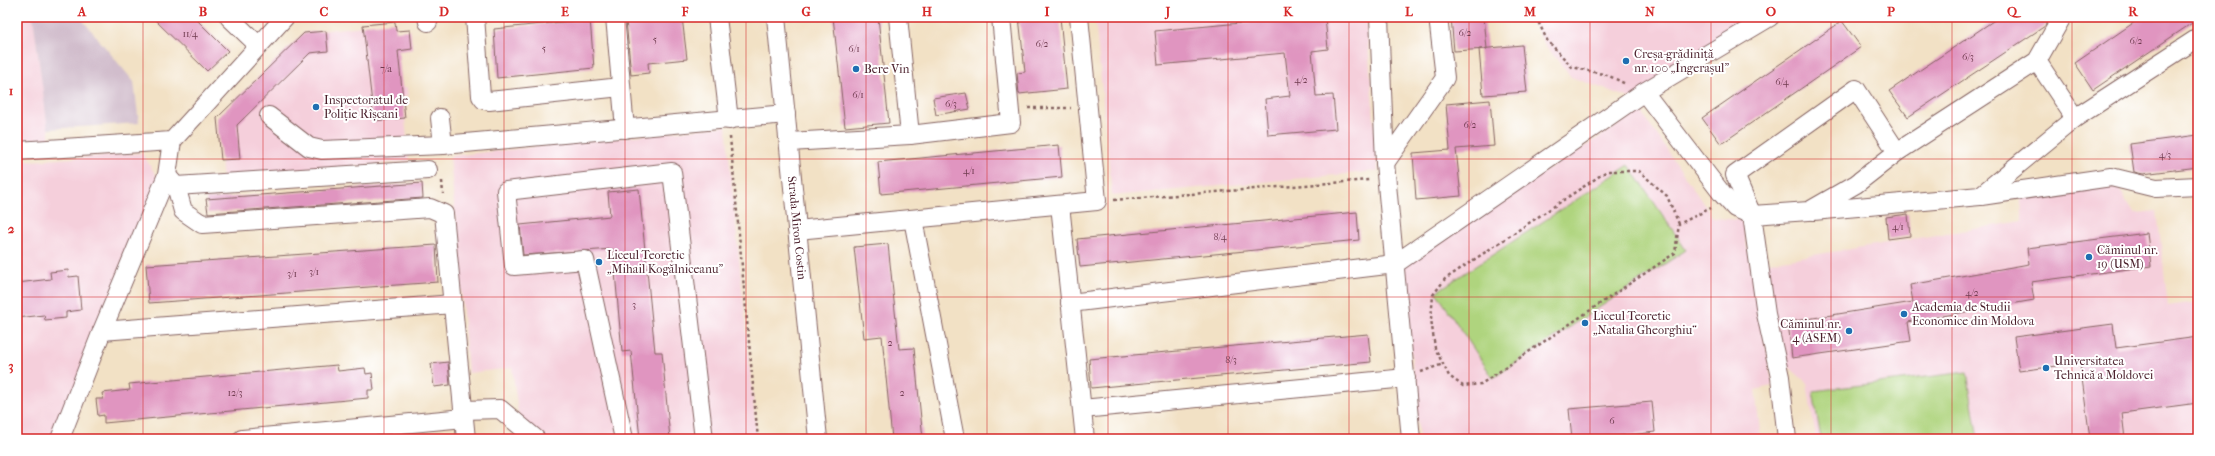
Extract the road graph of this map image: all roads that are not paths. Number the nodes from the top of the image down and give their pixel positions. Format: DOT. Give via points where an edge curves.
graph roads {
  1 [pos="229,17"];
  2 [pos="285,17"];
  3 [pos="475,17"];
  4 [pos="615,17"];
  5 [pos="717,17"];
  6 [pos="776,17"];
  7 [pos="898,17"];
  8 [pos="1001,17"];
  9 [pos="1079,17"];
  10 [pos="1379,17"];
  11 [pos="1438,17"];
  12 [pos="1770,17"];
  13 [pos="2062,17"];
  14 [pos="2198,38"];
  15 [pos="258,45"];
  16 [pos="2037,61"];
  17 [pos="620,87"];
  18 [pos="1644,92"];
  19 [pos="786,114"];
  20 [pos="269,116"];
  21 [pos="440,118"];
  22 [pos="2075,118"];
  23 [pos="728,120"];
  24 [pos="625,129"];
  25 [pos="910,136"];
  26 [pos="172,140"];
  27 [pos="789,142"];
  28 [pos="443,145"];
  29 [pos="17,151"];
  30 [pos="1897,152"];
  31 [pos="428,170"];
  32 [pos="1386,171"];
  33 [pos="171,181"];
  34 [pos="2198,186"];
  35 [pos="1980,196"];
  36 [pos="1060,205"];
  37 [pos="1809,211"];
  38 [pos="1752,215"];
  39 [pos="913,219"];
  40 [pos="797,230"];
  41 [pos="1395,264"];
  42 [pos="1070,303"];
  43 [pos="453,304"];
  44 [pos="102,331"];
  45 [pos="1406,378"];
  46 [pos="1082,409"];
  47 [pos="463,414"];
  48 [pos="60,439"];
  49 [pos="242,439"];
  50 [pos="466,439"];
  51 [pos="536,439"];
  52 [pos="624,439"];
  53 [pos="704,439"];
  54 [pos="818,439"];
  55 [pos="955,439"];
  56 [pos="1085,439"];
  57 [pos="1411,439"];
  58 [pos="1787,439"];
  1 -- 15 [label="street"];
  2 -- 15 [label="street"];
  3 -- 17 [label="street" via="481,96 484,100"];
  4 -- 17 [label="street"];
  5 -- 23 [label="street"];
  6 -- 19 [label="street, Strada Miron Costin"];
  7 -- 25 [label="street"];
  8 -- 25 [label="street" via="1011,123"];
  9 -- 36 [label="street" via="1097,201"];
  10 -- 32 [label="street"];
  11 -- 32 [label="street" via="1445,78"];
  12 -- 18 [label="street"];
  13 -- 16 [label="street"];
  14 -- 22 [label="street"];
  15 -- 26 [label="street"];
  16 -- 22 [label="street"];
  16 -- 30 [label="street"];
  17 -- 24 [label="street"];
  18 -- 38 [label="street" via="1727,200 1735,208"];
  18 -- 41 [label="street"];
  19 -- 23 [label="street"];
  19 -- 27 [label="street, Strada Miron Costin"];
  20 -- 28 [label="street" via="309,147 322,150"];
  21 -- 28 [label="street"];
  22 -- 35 [label="street"];
  23 -- 24 [label="street"];
  24 -- 28 [label="street"];
  25 -- 27 [label="street"];
  26 -- 29 [label="street"];
  26 -- 33 [label="street"];
  27 -- 40 [label="street, Strada Miron Costin"];
  30 -- 37 [label="street" via="1856,184"];
  30 -- 38 [label="street" via="1856,89 1735,175"];
  31 -- 33 [label="street"];
  32 -- 41 [label="street"];
  33 -- 43 [label="street" via="183,211 202,224 430,208 444,214"];
  33 -- 44 [label="street"];
  34 -- 35 [label="street" via="2156,188 2111,178"];
  35 -- 37 [label="street"];
  36 -- 39 [label="street"];
  36 -- 42 [label="street"];
  37 -- 38 [label="street"];
  38 -- 58 [label="street" via="1766,314 1780,377"];
  39 -- 40 [label="street"];
  39 -- 55 [label="street"];
  40 -- 54 [label="street, Strada Miron Costin"];
  41 -- 42 [label="street"];
  41 -- 45 [label="street"];
  42 -- 46 [label="street"];
  43 -- 44 [label="street"];
  43 -- 47 [label="street"];
  44 -- 48 [label="street"];
  45 -- 46 [label="street"];
  45 -- 57 [label="street"];
  46 -- 56 [label="street"];
  47 -- 49 [label="street"];
  47 -- 50 [label="street"];
  47 -- 51 [label="street" via="500,409"];
  52 -- 53 [label="street" via="585,260 514,266 506,191 672,172"];
}
